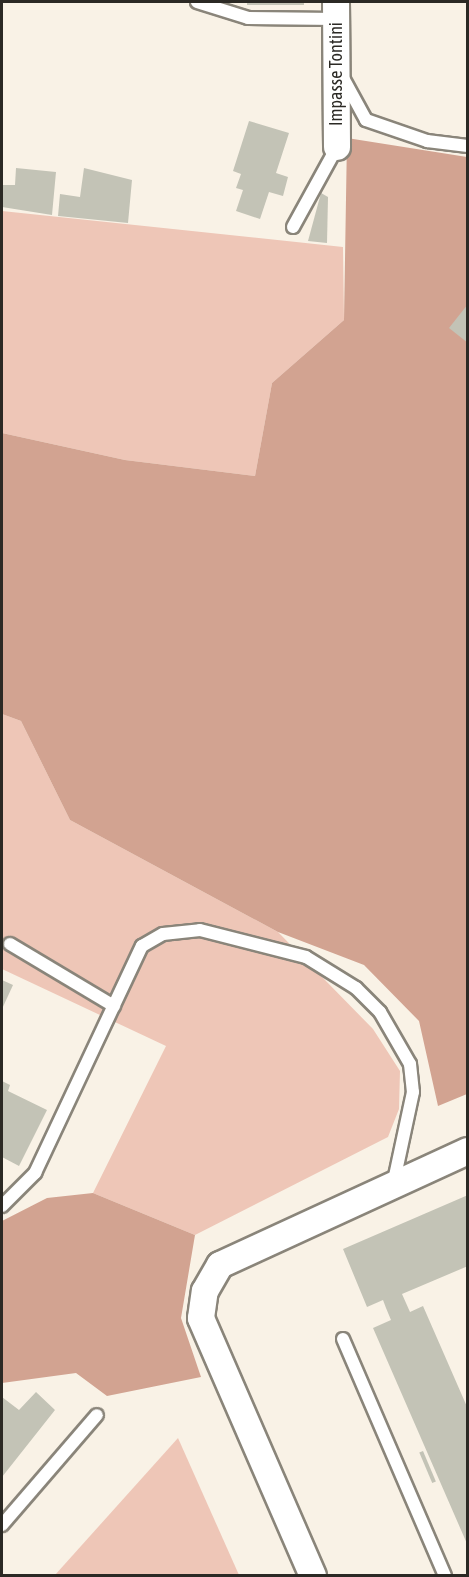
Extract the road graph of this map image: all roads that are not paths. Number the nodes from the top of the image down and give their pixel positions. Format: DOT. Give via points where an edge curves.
graph roads {
  1 [pos="197,2"];
  2 [pos="336,10"];
  3 [pos="336,64"];
  4 [pos="468,146"];
  5 [pos="337,147"];
  6 [pos="293,227"];
  7 [pos="10,944"];
  8 [pos="114,1006"];
  9 [pos="468,1151"];
  10 [pos="394,1181"];
  11 [pos="2,1206"];
  12 [pos="343,1339"];
  13 [pos="97,1415"];
  14 [pos="2,1525"];
  15 [pos="313,1575"];
  16 [pos="445,1575"];
  1 -- 2 [label="lane" via="248,18"];
  2 -- 3 [label="street, Impasse Tontini"];
  3 -- 4 [label="lane" via="366,120 427,141"];
  3 -- 5 [label="street, Impasse Tontini"];
  5 -- 6 [label="lane"];
  7 -- 8 [label="lane"];
  8 -- 10 [label="lane" via="142,946 163,934 200,930 237,935 306,957 356,988 380,1012 410,1064 413,1092"];
  8 -- 11 [label="lane" via="35,1173"];
  9 -- 10 [label="street"];
  10 -- 15 [label="street" via="220,1265 205,1290 201,1318"];
  12 -- 16 [label="lane"];
  13 -- 14 [label="lane"];
}
